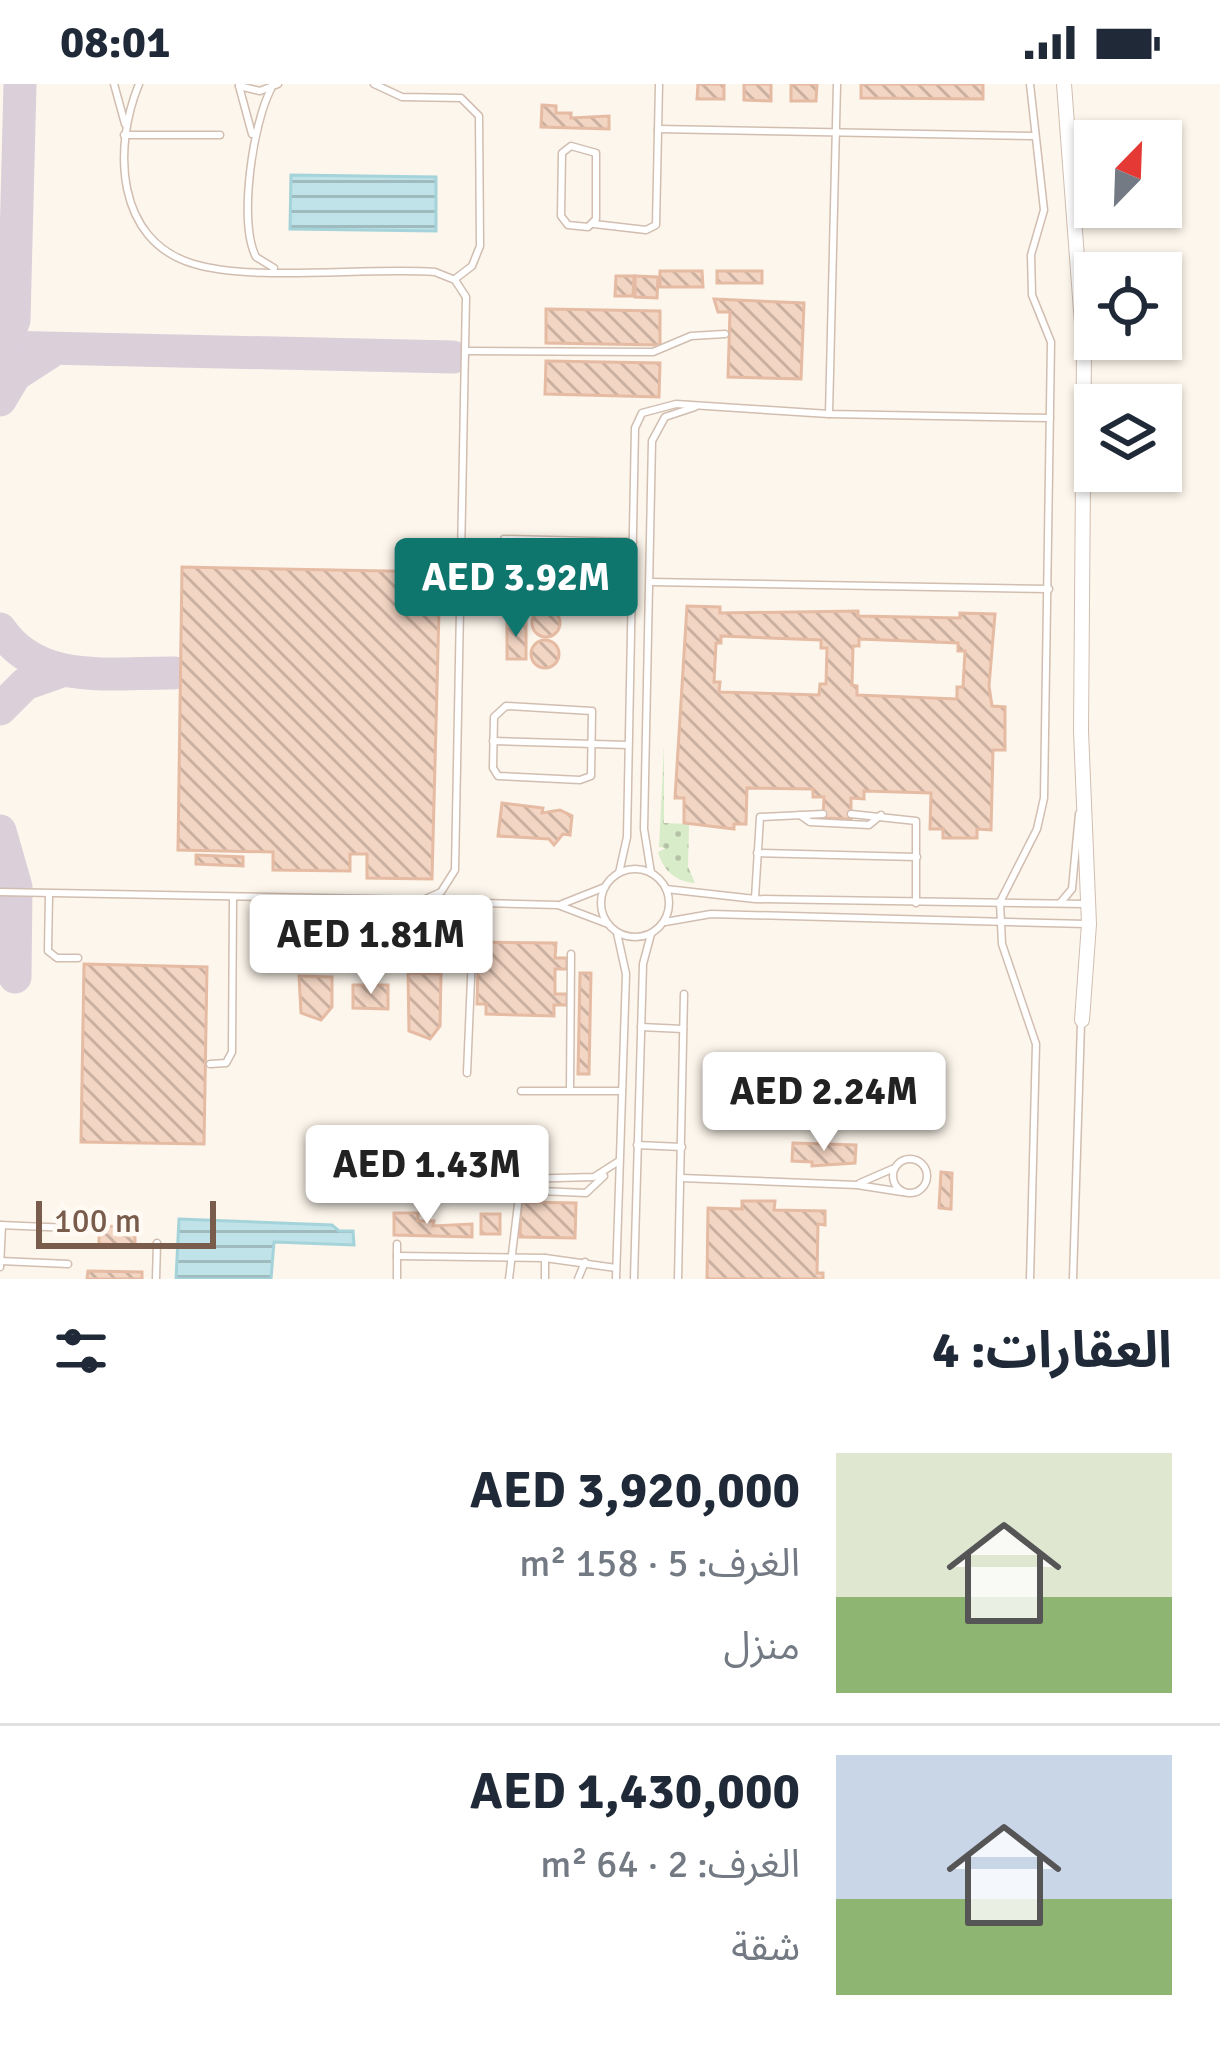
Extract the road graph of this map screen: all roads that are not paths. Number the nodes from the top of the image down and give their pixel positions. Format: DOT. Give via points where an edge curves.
graph roads {
  1 [pos="114,84"];
  2 [pos="139,84"];
  3 [pos="374,84"];
  4 [pos="659,84"];
  5 [pos="836,84"];
  6 [pos="1030,84"];
  7 [pos="1064,84"];
  8 [pos="238,85"];
  9 [pos="274,86"];
  10 [pos="658,129"];
  11 [pos="125,131"];
  12 [pos="836,133"];
  13 [pos="220,135"];
  14 [pos="1035,136"];
  15 [pos="254,144"];
  16 [pos="594,224"];
  17 [pos="282,270"];
  18 [pos="454,280"];
  19 [pos="725,334"];
  20 [pos="466,351"];
  21 [pos="698,406"];
  22 [pos="829,414"];
  23 [pos="1050,418"];
  24 [pos="504,539"];
  25 [pos="633,542"];
  26 [pos="650,582"];
  27 [pos="1048,589"];
  28 [pos="493,742"];
  29 [pos="595,744"];
  30 [pos="629,745"];
  31 [pos="1084,799"];
  32 [pos="797,813"];
  33 [pos="823,814"];
  34 [pos="851,814"];
  35 [pos="880,815"];
  36 [pos="757,853"];
  37 [pos="917,857"];
  38 [pos="619,873"];
  39 [pos="651,873"];
  40 [pos="605,887"];
  41 [pos="666,889"];
  42 [pos="0,892"];
  43 [pos="49,894"];
  44 [pos="233,898"];
  45 [pos="366,899"];
  46 [pos="755,899"];
  47 [pos="836,901"];
  48 [pos="1000,902"];
  49 [pos="1061,902"];
  50 [pos="916,903"];
  51 [pos="1088,904"];
  52 [pos="558,905"];
  53 [pos="835,920"];
  54 [pos="664,922"];
  55 [pos="999,923"];
  56 [pos="608,924"];
  57 [pos="1088,924"];
  58 [pos="617,933"];
  59 [pos="651,934"];
  60 [pos="316,940"];
  61 [pos="365,940"];
  62 [pos="571,954"];
  63 [pos="79,958"];
  64 [pos="365,967"];
  65 [pos="684,994"];
  66 [pos="1082,1020"];
  67 [pos="641,1028"];
  68 [pos="683,1029"];
  69 [pos="210,1064"];
  70 [pos="467,1073"];
  71 [pos="570,1090"];
  72 [pos="521,1091"];
  73 [pos="620,1091"];
  74 [pos="637,1145"];
  75 [pos="682,1147"];
  76 [pos="621,1158"];
  77 [pos="895,1168"];
  78 [pos="606,1174"];
  79 [pos="681,1178"];
  80 [pos="857,1185"];
  81 [pos="517,1190"];
  82 [pos="902,1192"];
  83 [pos="1,1226"];
  84 [pos="70,1228"];
  85 [pos="157,1243"];
  86 [pos="397,1244"];
  87 [pos="397,1256"];
  88 [pos="510,1258"];
  89 [pos="545,1258"];
  90 [pos="585,1262"];
  91 [pos="0,1264"];
  92 [pos="68,1264"];
  93 [pos="616,1268"];
  94 [pos="156,1279"];
  95 [pos="397,1279"];
  96 [pos="509,1279"];
  97 [pos="545,1279"];
  98 [pos="578,1279"];
  99 [pos="616,1279"];
  100 [pos="634,1279"];
  101 [pos="678,1279"];
  102 [pos="1030,1279"];
  103 [pos="1073,1279"];
  1 -- 11 [label="lane"];
  2 -- 11 [label="lane"];
  3 -- 18 [label="lane" via="402,98 461,98 479,116 480,246"];
  4 -- 10 [label="lane"];
  5 -- 12 [label="lane"];
  6 -- 14 [label="lane"];
  7 -- 31 [label="street" via="1083,330"];
  8 -- 9 [label="lane"];
  8 -- 15 [label="lane"];
  9 -- 15 [label="lane"];
  10 -- 12 [label="lane"];
  10 -- 16 [label="lane" via="656,225"];
  11 -- 13 [label="lane"];
  11 -- 17 [label="lane" via="128,199 161,247 203,266"];
  12 -- 14 [label="lane"];
  12 -- 22 [label="lane"];
  14 -- 23 [label="lane" via="1044,210 1031,255 1032,295 1050,334"];
  15 -- 17 [label="lane" via="250,242 262,262"];
  16 -- 16 [label="lane" via="596,154 568,147 561,216 572,226"];
  17 -- 18 [label="lane" via="424,272"];
  18 -- 20 [label="lane" via="466,297"];
  19 -- 20 [label="lane" via="691,336 653,352"];
  20 -- 45 [label="lane" via="454,870 429,898"];
  21 -- 22 [label="lane"];
  21 -- 25 [label="lane" via="659,404 639,417"];
  21 -- 26 [label="lane" via="670,414 655,430"];
  22 -- 23 [label="lane"];
  23 -- 27 [label="lane"];
  24 -- 25 [label="lane"];
  25 -- 30 [label="lane"];
  26 -- 27 [label="lane"];
  26 -- 39 [label="lane" via="644,829"];
  27 -- 48 [label="lane" via="1042,808"];
  28 -- 29 [label="lane"];
  28 -- 29 [label="lane" via="493,768 506,779 588,779"];
  28 -- 29 [label="lane" via="502,706 584,707 595,715"];
  29 -- 30 [label="lane"];
  30 -- 38 [label="lane"];
  31 -- 49 [label="lane" via="1072,890"];
  31 -- 51 [label="street"];
  32 -- 33 [label="lane"];
  32 -- 35 [label="lane" via="810,822 869,825"];
  32 -- 36 [label="lane" via="760,817"];
  34 -- 35 [label="lane"];
  35 -- 37 [label="lane" via="916,821"];
  36 -- 37 [label="lane"];
  36 -- 46 [label="lane"];
  37 -- 50 [label="lane"];
  38 -- 39 [label="lane"];
  38 -- 40 [label="lane"];
  39 -- 41 [label="lane"];
  40 -- 52 [label="lane"];
  40 -- 56 [label="lane"];
  41 -- 46 [label="lane"];
  41 -- 54 [label="lane"];
  42 -- 43 [label="lane"];
  43 -- 44 [label="lane"];
  43 -- 63 [label="lane" via="48,951"];
  44 -- 45 [label="lane"];
  44 -- 69 [label="lane" via="232,1052 226,1063"];
  45 -- 61 [label="lane"];
  46 -- 47 [label="lane"];
  47 -- 50 [label="lane"];
  47 -- 53 [label="lane"];
  48 -- 49 [label="lane"];
  48 -- 50 [label="lane"];
  48 -- 55 [label="lane"];
  49 -- 51 [label="lane"];
  51 -- 57 [label="street"];
  52 -- 56 [label="lane"];
  52 -- 70 [label="lane" via="483,903 471,914"];
  53 -- 54 [label="lane" via="711,914"];
  53 -- 55 [label="lane"];
  54 -- 59 [label="lane"];
  55 -- 57 [label="lane"];
  55 -- 102 [label="lane" via="1036,1044"];
  56 -- 58 [label="lane"];
  57 -- 66 [label="street"];
  58 -- 59 [label="lane"];
  58 -- 73 [label="lane" via="626,974"];
  59 -- 67 [label="lane"];
  60 -- 61 [label="lane"];
  61 -- 64 [label="lane"];
  62 -- 71 [label="lane"];
  65 -- 68 [label="lane"];
  66 -- 103 [label="lane"];
  67 -- 68 [label="lane"];
  67 -- 74 [label="lane"];
  68 -- 75 [label="lane"];
  71 -- 72 [label="lane"];
  71 -- 73 [label="lane"];
  73 -- 76 [label="lane"];
  74 -- 75 [label="lane"];
  74 -- 100 [label="lane"];
  75 -- 79 [label="lane"];
  76 -- 78 [label="lane"];
  76 -- 93 [label="lane"];
  77 -- 80 [label="lane"];
  77 -- 82 [label="lane"];
  77 -- 82 [label="lane" via="913,1159 928,1174 918,1192"];
  78 -- 81 [label="lane" via="586,1192"];
  78 -- 81 [label="lane" via="526,1176"];
  79 -- 80 [label="lane"];
  79 -- 101 [label="lane"];
  80 -- 82 [label="lane"];
  81 -- 88 [label="lane"];
  83 -- 84 [label="lane"];
  83 -- 91 [label="lane"];
  85 -- 94 [label="lane"];
  86 -- 87 [label="lane"];
  87 -- 88 [label="lane"];
  87 -- 95 [label="lane"];
  88 -- 89 [label="lane"];
  88 -- 96 [label="lane"];
  89 -- 90 [label="lane"];
  89 -- 97 [label="lane"];
  90 -- 93 [label="lane"];
  90 -- 98 [label="lane"];
  91 -- 92 [label="lane"];
  93 -- 99 [label="lane"];
}
